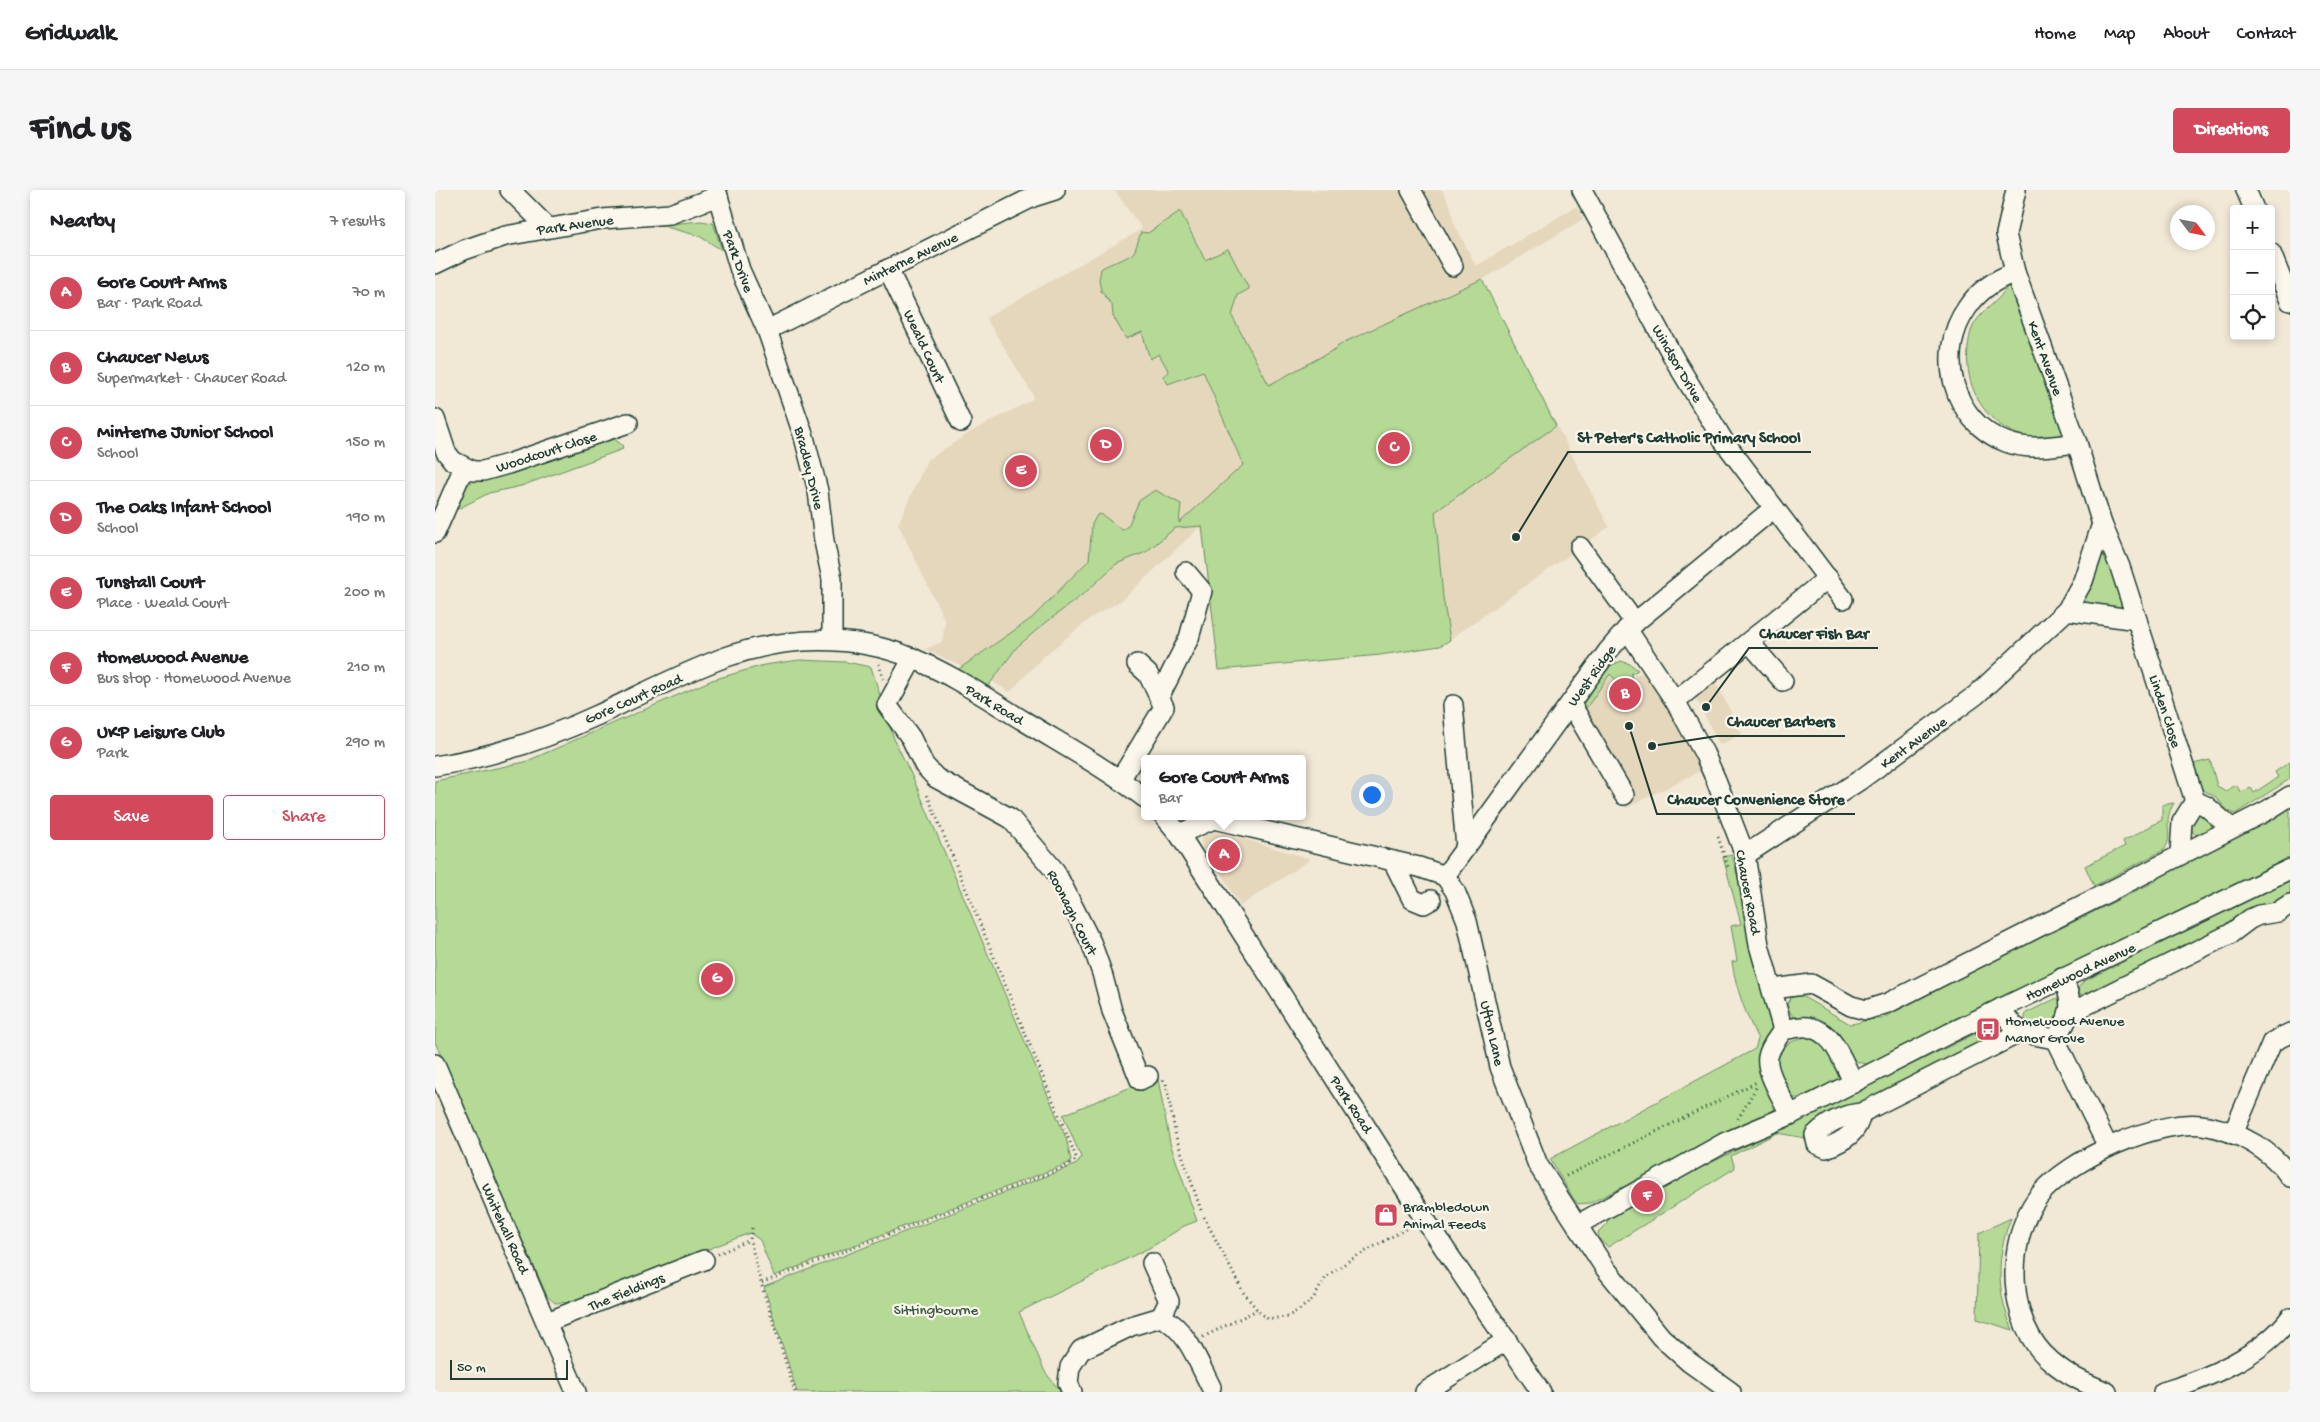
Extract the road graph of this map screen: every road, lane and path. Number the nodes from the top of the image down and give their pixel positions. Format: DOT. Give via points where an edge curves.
graph roads {
  1 [pos="510,190"];
  2 [pos="1055,190"];
  3 [pos="1411,190"];
  4 [pos="1582,190"];
  5 [pos="2015,190"];
  6 [pos="2245,190"];
  7 [pos="717,193"];
  8 [pos="1031,194"];
  9 [pos="2252,205"];
  10 [pos="547,227"];
  11 [pos="2275,263"];
  12 [pos="435,264"];
  13 [pos="1453,266"];
  14 [pos="888,269"];
  15 [pos="2015,272"];
  16 [pos="2290,301"];
  17 [pos="767,330"];
  18 [pos="435,419"];
  19 [pos="961,422"];
  20 [pos="628,423"];
  21 [pos="2077,443"];
  22 [pos="463,467"];
  23 [pos="1774,508"];
  24 [pos="2102,524"];
  25 [pos="435,533"];
  26 [pos="1580,547"];
  27 [pos="1186,572"];
  28 [pos="1828,578"];
  29 [pos="1843,599"];
  30 [pos="2067,610"];
  31 [pos="2137,620"];
  32 [pos="1631,626"];
  33 [pos="832,639"];
  34 [pos="1750,643"];
  35 [pos="882,648"];
  36 [pos="913,658"];
  37 [pos="1137,664"];
  38 [pos="1783,681"];
  39 [pos="1159,697"];
  40 [pos="1675,701"];
  41 [pos="1571,704"];
  42 [pos="887,705"];
  43 [pos="1453,706"];
  44 [pos="435,766"];
  45 [pos="1119,780"];
  46 [pos="923,785"];
  47 [pos="1141,795"];
  48 [pos="1624,795"];
  49 [pos="2290,796"];
  50 [pos="2195,801"];
  51 [pos="1167,820"];
  52 [pos="1212,820"];
  53 [pos="1218,820"];
  54 [pos="2231,828"];
  55 [pos="1179,834"];
  56 [pos="1466,847"];
  57 [pos="2180,854"];
  58 [pos="1745,855"];
  59 [pos="1393,861"];
  60 [pos="2290,869"];
  61 [pos="1445,876"];
  62 [pos="1431,900"];
  63 [pos="2290,904"];
  64 [pos="2062,978"];
  65 [pos="1773,989"];
  66 [pos="2001,1008"];
  67 [pos="2068,1014"];
  68 [pos="1783,1030"];
  69 [pos="2021,1032"];
  70 [pos="2290,1033"];
  71 [pos="2055,1039"];
  72 [pos="435,1064"];
  73 [pos="1148,1076"];
  74 [pos="1766,1078"];
  75 [pos="1854,1083"];
  76 [pos="1861,1113"];
  77 [pos="1790,1115"];
  78 [pos="2233,1134"];
  79 [pos="1724,1143"];
  80 [pos="2108,1147"];
  81 [pos="2290,1177"];
  82 [pos="1549,1184"];
  83 [pos="1202,1213"];
  84 [pos="1204,1217"];
  85 [pos="1424,1218"];
  86 [pos="1577,1225"];
  87 [pos="752,1228"];
  88 [pos="750,1240"];
  89 [pos="704,1260"];
  90 [pos="1152,1263"];
  91 [pos="761,1283"];
  92 [pos="1257,1310"];
  93 [pos="1161,1317"];
  94 [pos="2290,1318"];
  95 [pos="547,1322"];
  96 [pos="1507,1340"];
  97 [pos="1189,1344"];
  98 [pos="1211,1387"];
  99 [pos="576,1392"];
  100 [pos="795,1392"];
  101 [pos="1072,1392"];
  102 [pos="1425,1392"];
  103 [pos="1541,1392"];
  104 [pos="1731,1392"];
  105 [pos="2107,1392"];
  106 [pos="2163,1392"];
  1 -- 10 [label="street"];
  2 -- 8 [label="street, Minterne Avenue"];
  3 -- 13 [label="street"];
  4 -- 23 [label="street, Windsor Drive" via="1695,394 1723,440"];
  5 -- 15 [label="street, Kent Avenue" via="2006,234"];
  6 -- 9 [label="street"];
  7 -- 10 [label="street, Park Avenue" via="670,214"];
  7 -- 17 [label="street, Park Drive" via="740,270"];
  8 -- 14 [label="street, Minterne Avenue"];
  10 -- 12 [label="street, Park Avenue" via="505,236"];
  11 -- 16 [label="street"];
  14 -- 17 [label="street, Minterne Avenue"];
  14 -- 19 [label="street, Weald Court"];
  15 -- 21 [label="street, Kent Avenue"];
  15 -- 21 [label="street" via="1985,289 1967,307 1956,326 1950,354 1952,382 1978,425 2004,441 2023,447"];
  17 -- 33 [label="street, Bradley Drive" via="804,437 818,491 832,579"];
  18 -- 22 [label="street" via="447,452"];
  20 -- 22 [label="street, Woodcourt Close" via="483,471"];
  21 -- 24 [label="street, Kent Avenue"];
  22 -- 25 [label="street"];
  23 -- 28 [label="street, Windsor Drive"];
  23 -- 32 [label="street, West Ridge"];
  24 -- 30 [label="street, Kent Avenue" via="2083,581"];
  24 -- 31 [label="street, Kent Avenue"];
  26 -- 32 [label="street, Chaucer Road"];
  27 -- 39 [label="street" via="1202,591 1189,638"];
  28 -- 29 [label="street, Windsor Drive"];
  28 -- 34 [label="street"];
  30 -- 31 [label="street"];
  30 -- 58 [label="street, Kent Avenue" via="1976,695 1927,733"];
  31 -- 50 [label="street, Linden Close"];
  32 -- 40 [label="street, Chaucer Road"];
  32 -- 41 [label="street, West Ridge" via="1608,651"];
  33 -- 35 [label="street, Park Road"];
  33 -- 44 [label="street, Gore Court Road" via="798,641 726,657 529,743"];
  34 -- 38 [label="street"];
  34 -- 40 [label="street"];
  35 -- 36 [label="street, Park Road"];
  35 -- 42 [label="path" via="878,665"];
  36 -- 42 [label="street"];
  36 -- 45 [label="street, Park Road" via="995,703"];
  37 -- 39 [label="street" via="1148,674"];
  39 -- 45 [label="street" via="1164,708"];
  40 -- 58 [label="street, Chaucer Road" via="1704,753"];
  41 -- 48 [label="street"];
  41 -- 56 [label="street, West Ridge"];
  42 -- 73 [label="street, Roonagh Court" via="911,738 924,765 936,778 1010,818 1055,871 1091,942 1112,1011 1141,1080"];
  43 -- 56 [label="street"];
  45 -- 47 [label="street, Park Road"];
  46 -- 91 [label="path" via="1074,1161"];
  49 -- 54 [label="street"];
  50 -- 54 [label="street" via="2206,806"];
  50 -- 57 [label="street" via="2182,822"];
  51 -- 55 [label="street, Park Road"];
  52 -- 55 [label="street"];
  53 -- 59 [label="street"];
  54 -- 57 [label="street"];
  55 -- 85 [label="street, Park Road"];
  56 -- 61 [label="street, West Ridge"];
  57 -- 65 [label="street" via="1887,1003 1866,1010 1851,1006 1811,984"];
  58 -- 65 [label="street, Chaucer Road" via="1759,945"];
  59 -- 61 [label="street"];
  59 -- 62 [label="street" via="1412,899 1423,904"];
  60 -- 64 [label="street, Homewood Avenue"];
  61 -- 82 [label="street, Ufton Lane" via="1467,921 1500,1067 1538,1165"];
  63 -- 67 [label="street" via="2278,912 2250,919 2230,934"];
  64 -- 66 [label="street, Homewood Avenue"];
  64 -- 67 [label="street" via="2071,1001"];
  65 -- 68 [label="street, Chaucer Road"];
  66 -- 69 [label="street" via="2010,1024"];
  66 -- 75 [label="street, Homewood Avenue"];
  67 -- 71 [label="street"];
  68 -- 74 [label="street" via="1767,1059"];
  68 -- 75 [label="street" via="1805,1027 1819,1030 1829,1038"];
  69 -- 71 [label="street"];
  69 -- 76 [label="street"];
  70 -- 78 [label="street" via="2272,1042"];
  71 -- 80 [label="street"];
  72 -- 95 [label="street, Whitehall Road"];
  73 -- 83 [label="path" via="1159,1076 1166,1084 1176,1137"];
  74 -- 77 [label="street"];
  74 -- 79 [label="path"];
  74 -- 82 [label="path"];
  75 -- 77 [label="street, Homewood Avenue"];
  77 -- 79 [label="street, Homewood Avenue"];
  78 -- 80 [label="street" via="2207,1126 2181,1125 2155,1130"];
  78 -- 81 [label="street" via="2259,1147"];
  79 -- 86 [label="street, Homewood Avenue"];
  80 -- 105 [label="street" via="2058,1177 2039,1196 2025,1218 2014,1277 2019,1308 2049,1360 2075,1379"];
  82 -- 86 [label="street, Ufton Lane"];
  84 -- 92 [label="path" via="1243,1292"];
  85 -- 92 [label="path" via="1326,1277 1313,1299 1287,1317 1269,1319"];
  85 -- 96 [label="street, Park Road"];
  86 -- 104 [label="street, Ufton Lane" via="1605,1268 1661,1337"];
  87 -- 88 [label="path"];
  88 -- 89 [label="path"];
  88 -- 91 [label="path"];
  89 -- 95 [label="street, The Fieldings"];
  90 -- 93 [label="street" via="1169,1301"];
  91 -- 100 [label="path"];
  92 -- 97 [label="path"];
  93 -- 97 [label="street" via="1173,1322"];
  93 -- 101 [label="street" via="1131,1326 1081,1350 1070,1367 1068,1383"];
  94 -- 106 [label="street" via="2269,1340 2244,1356 2203,1377"];
  95 -- 99 [label="street, Whitehall Road"];
  96 -- 102 [label="street"];
  96 -- 103 [label="street, Park Road"];
  97 -- 98 [label="street"];
}
